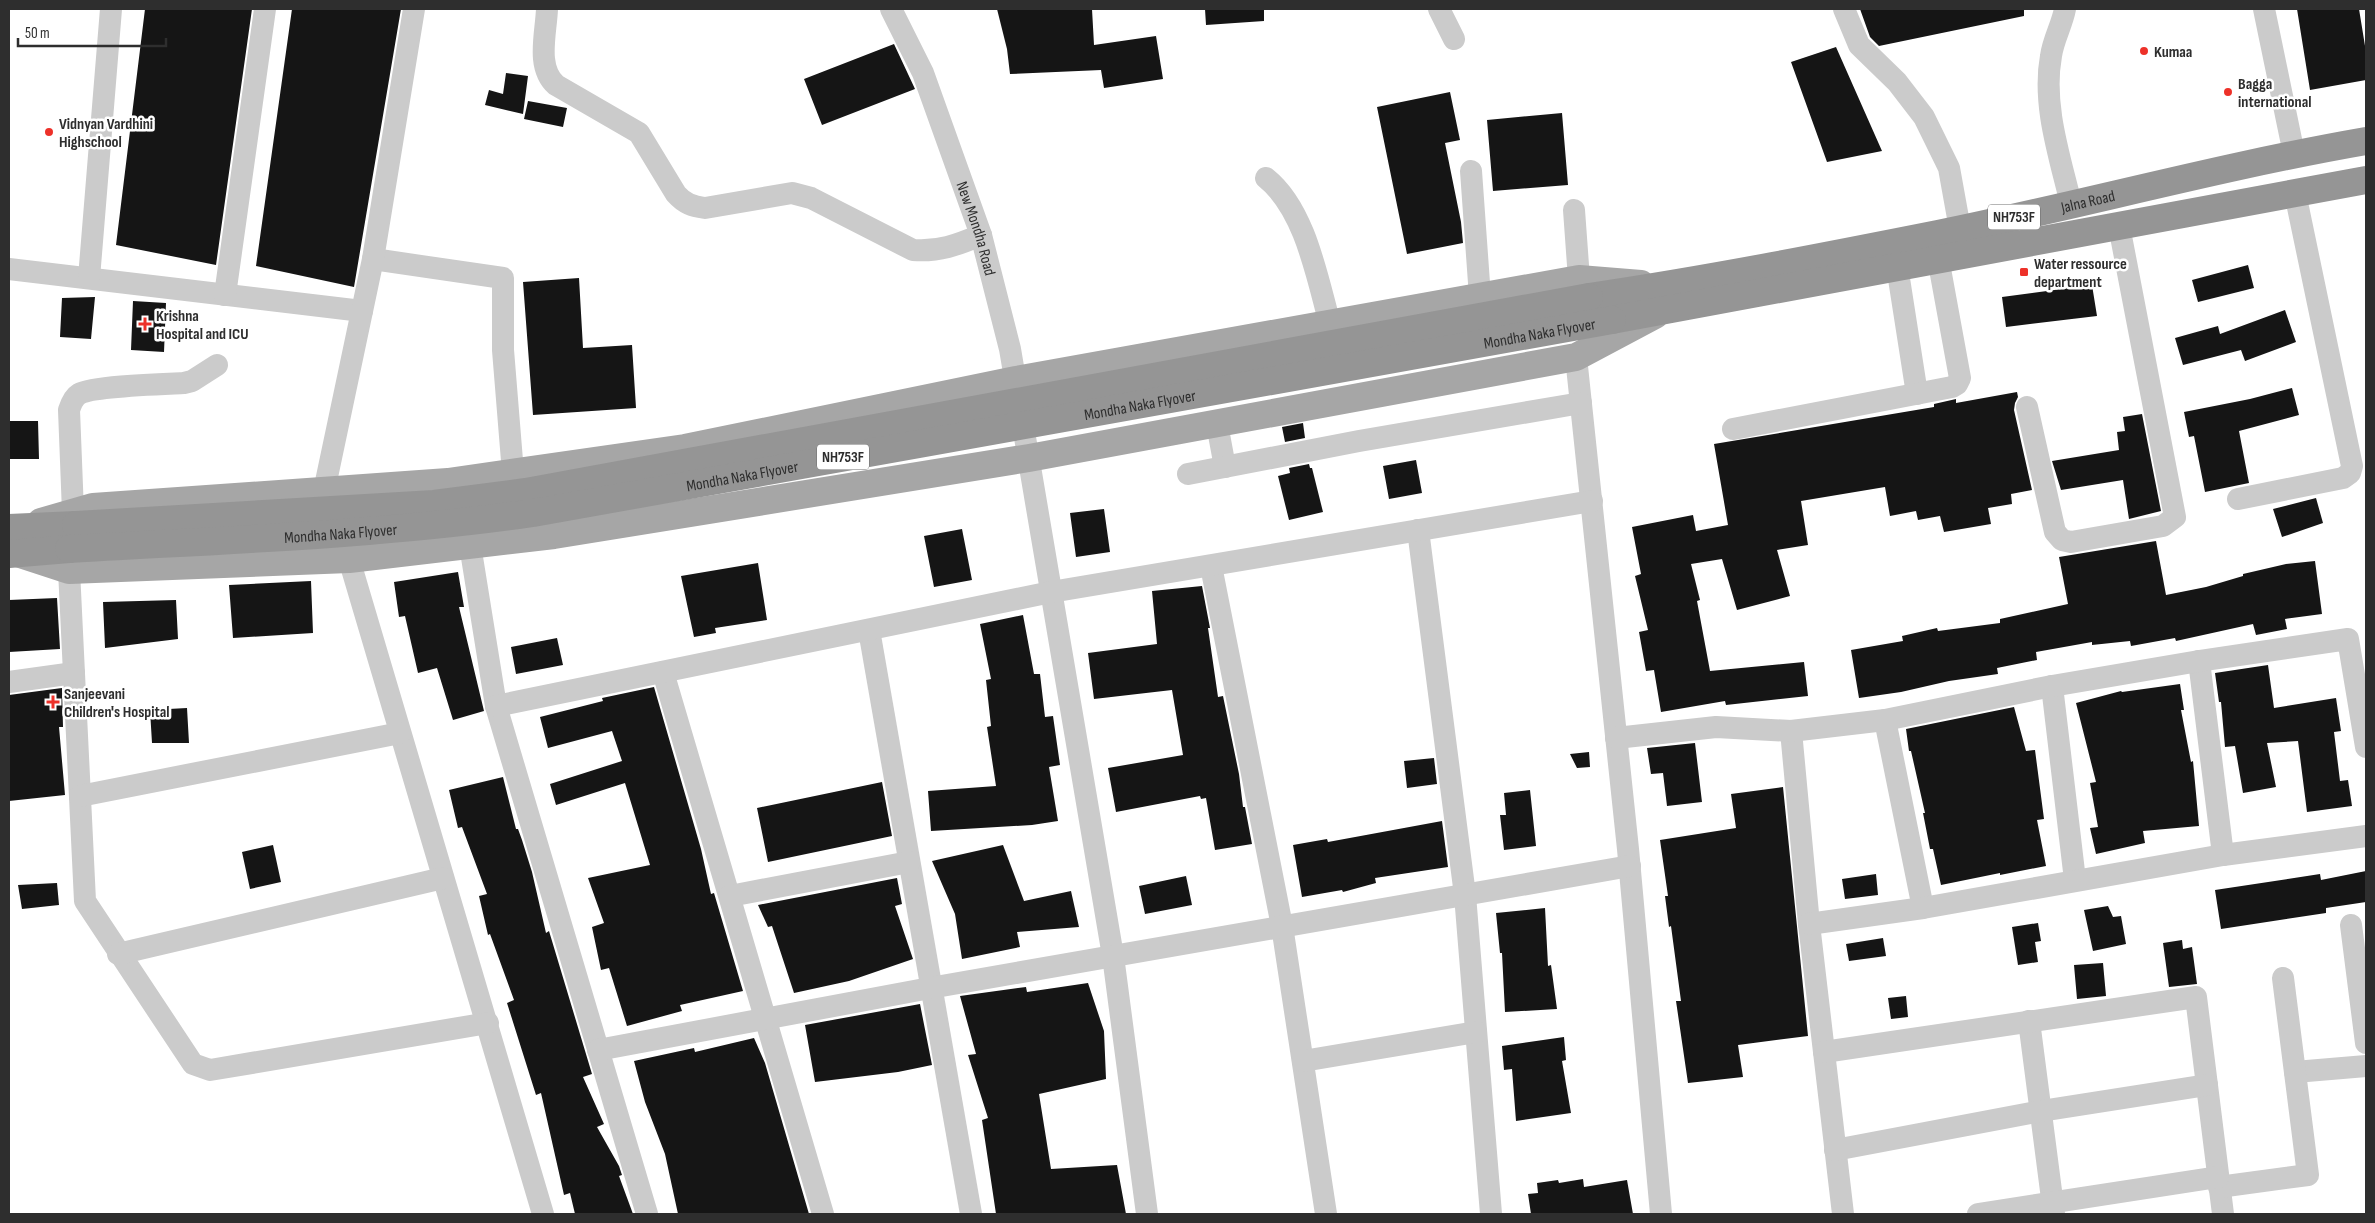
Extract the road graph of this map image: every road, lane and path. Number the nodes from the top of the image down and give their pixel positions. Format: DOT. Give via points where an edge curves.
graph roads {
  1 [pos="111,9"];
  2 [pos="265,9"];
  3 [pos="414,9"];
  4 [pos="548,9"];
  5 [pos="891,9"];
  6 [pos="1439,9"];
  7 [pos="1844,9"];
  8 [pos="2066,9"];
  9 [pos="2264,9"];
  10 [pos="1454,39"];
  11 [pos="2366,141"];
  12 [pos="2294,154"];
  13 [pos="1471,171"];
  14 [pos="1266,178"];
  15 [pos="2366,180"];
  16 [pos="2295,193"];
  17 [pos="2071,204"];
  18 [pos="1574,210"];
  19 [pos="2119,226"];
  20 [pos="1960,228"];
  21 [pos="981,235"];
  22 [pos="1938,258"];
  23 [pos="373,259"];
  24 [pos="1897,266"];
  25 [pos="9,269"];
  26 [pos="89,278"];
  27 [pos="1584,288"];
  28 [pos="225,295"];
  29 [pos="1480,297"];
  30 [pos="1664,297"];
  31 [pos="362,311"];
  32 [pos="1330,324"];
  33 [pos="1576,357"];
  34 [pos="217,366"];
  35 [pos="1016,380"];
  36 [pos="1917,394"];
  37 [pos="1581,402"];
  38 [pos="2027,407"];
  39 [pos="1217,424"];
  40 [pos="1733,429"];
  41 [pos="1029,458"];
  42 [pos="1226,467"];
  43 [pos="513,473"];
  44 [pos="1188,474"];
  45 [pos="324,491"];
  46 [pos="2238,499"];
  47 [pos="1592,501"];
  48 [pos="1418,530"];
  49 [pos="72,539"];
  50 [pos="14,541"];
  51 [pos="470,545"];
  52 [pos="349,559"];
  53 [pos="1211,566"];
  54 [pos="1051,592"];
  55 [pos="869,630"];
  56 [pos="2199,661"];
  57 [pos="663,672"];
  58 [pos="74,673"];
  59 [pos="9,682"];
  60 [pos="2052,686"];
  61 [pos="496,706"];
  62 [pos="1885,720"];
  63 [pos="1791,731"];
  64 [pos="400,733"];
  65 [pos="1616,738"];
  66 [pos="2366,747"];
  67 [pos="80,796"];
  68 [pos="2366,836"];
  69 [pos="2223,855"];
  70 [pos="909,862"];
  71 [pos="1630,866"];
  72 [pos="443,878"];
  73 [pos="2075,880"];
  74 [pos="1465,895"];
  75 [pos="730,896"];
  76 [pos="1922,908"];
  77 [pos="1809,924"];
  78 [pos="2351,925"];
  79 [pos="1282,926"];
  80 [pos="118,954"];
  81 [pos="1113,956"];
  82 [pos="2361,961"];
  83 [pos="2283,978"];
  84 [pos="930,988"];
  85 [pos="766,1019"];
  86 [pos="2029,1021"];
  87 [pos="488,1023"];
  88 [pos="1476,1032"];
  89 [pos="2366,1039"];
  90 [pos="2366,1043"];
  91 [pos="598,1050"];
  92 [pos="1824,1052"];
  93 [pos="1303,1061"];
  94 [pos="2366,1066"];
  95 [pos="2295,1072"];
  96 [pos="2207,1085"];
  97 [pos="2040,1110"];
  98 [pos="1835,1150"];
  99 [pos="2219,1182"];
  100 [pos="2054,1209"];
  101 [pos="543,1214"];
  102 [pos="647,1214"];
  103 [pos="823,1214"];
  104 [pos="971,1214"];
  105 [pos="1147,1214"];
  106 [pos="1326,1214"];
  107 [pos="1491,1214"];
  108 [pos="1661,1214"];
  109 [pos="1843,1214"];
  110 [pos="1978,1214"];
  111 [pos="2222,1214"];
  1 -- 26 [label="street"];
  2 -- 28 [label="street"];
  3 -- 23 [label="street"];
  4 -- 21 [label="street" via="544,68 548,78 639,133 683,202 705,208 792,193 811,198 912,250 932,252"];
  5 -- 21 [label="street, New Mondha Road" via="923,73"];
  6 -- 10 [label="street"];
  7 -- 20 [label="street" via="1859,45 1897,82 1924,117 1949,168"];
  8 -- 17 [label="street" via="2051,55 2048,89 2057,148"];
  9 -- 12 [label="street"];
  11 -- 12 [label="highway, Jalna Road / NH753F"];
  12 -- 17 [label="highway, Jalna Road / NH753F"];
  13 -- 29 [label="street"];
  14 -- 32 [label="street" via="1278,187 1291,206 1310,253"];
  15 -- 16 [label="highway, Jalna Road / NH753F"];
  16 -- 19 [label="highway, Jalna Road / NH753F"];
  16 -- 46 [label="street" via="2352,466 2350,473 2343,478"];
  17 -- 20 [label="highway, Jalna Road / NH753F"];
  18 -- 27 [label="street"];
  19 -- 22 [label="highway, Jalna Road / NH753F"];
  19 -- 38 [label="street" via="2175,517 2164,526 2071,542 2062,540 2055,532"];
  20 -- 30 [label="highway, Jalna Road / NH753F"];
  21 -- 35 [label="street, New Mondha Road"];
  22 -- 24 [label="highway, Jalna Road / NH753F"];
  22 -- 36 [label="street" via="1960,378 1952,387"];
  23 -- 31 [label="street"];
  23 -- 43 [label="street" via="503,278 503,350"];
  24 -- 30 [label="highway, Jalna Road / NH753F"];
  24 -- 36 [label="street"];
  25 -- 26 [label="street"];
  26 -- 28 [label="street"];
  27 -- 29 [label="main road"];
  27 -- 30 [label="highway, Mondha Naka Flyover / NH753F"];
  27 -- 49 [label="highway, Mondha Naka Flyover / NH753F, bridge" via="526,492"];
  28 -- 31 [label="street"];
  29 -- 32 [label="main road"];
  30 -- 33 [label="main road"];
  30 -- 49 [label="highway, Mondha Naka Flyover / NH753F, bridge" via="1612,320 524,514 376,530"];
  31 -- 45 [label="street"];
  32 -- 35 [label="main road"];
  33 -- 37 [label="street"];
  33 -- 39 [label="main road"];
  34 -- 49 [label="street" via="184,383 103,389 80,394 72,401 69,410"];
  35 -- 41 [label="street, New Mondha Road"];
  35 -- 43 [label="main road" via="685,448"];
  36 -- 40 [label="street"];
  37 -- 42 [label="street"];
  37 -- 47 [label="street"];
  39 -- 41 [label="main road"];
  39 -- 42 [label="street"];
  41 -- 51 [label="main road" via="554,535"];
  41 -- 54 [label="street, New Mondha Road"];
  42 -- 44 [label="street"];
  43 -- 45 [label="main road" via="448,482"];
  45 -- 49 [label="main road" via="93,507"];
  47 -- 48 [label="street"];
  47 -- 65 [label="street"];
  48 -- 53 [label="street"];
  48 -- 74 [label="street"];
  49 -- 50 [label="highway, Mondha Naka Flyover / NH753F"];
  49 -- 50 [label="main road"];
  49 -- 52 [label="main road"];
  49 -- 58 [label="street"];
  51 -- 52 [label="main road"];
  51 -- 61 [label="street"];
  52 -- 64 [label="street"];
  53 -- 54 [label="street"];
  53 -- 79 [label="street"];
  54 -- 55 [label="street"];
  54 -- 81 [label="street, New Mondha Road"];
  55 -- 57 [label="street"];
  55 -- 70 [label="street"];
  56 -- 60 [label="street"];
  56 -- 66 [label="street" via="2348,640"];
  56 -- 69 [label="street"];
  57 -- 61 [label="street"];
  57 -- 75 [label="street"];
  58 -- 59 [label="street"];
  58 -- 67 [label="street"];
  60 -- 62 [label="street"];
  60 -- 73 [label="street"];
  61 -- 91 [label="street"];
  62 -- 63 [label="street"];
  62 -- 76 [label="street"];
  63 -- 65 [label="street" via="1716,727"];
  63 -- 77 [label="street"];
  64 -- 67 [label="street"];
  64 -- 72 [label="street"];
  65 -- 71 [label="street"];
  67 -- 80 [label="street" via="85,901"];
  68 -- 69 [label="street"];
  69 -- 73 [label="street"];
  70 -- 75 [label="street"];
  70 -- 84 [label="street"];
  71 -- 74 [label="street"];
  71 -- 108 [label="street"];
  72 -- 80 [label="street"];
  72 -- 87 [label="street"];
  73 -- 76 [label="street"];
  74 -- 79 [label="street"];
  74 -- 88 [label="street"];
  75 -- 85 [label="street"];
  76 -- 77 [label="street"];
  77 -- 92 [label="street"];
  78 -- 82 [label="street"];
  79 -- 81 [label="street"];
  79 -- 93 [label="street"];
  80 -- 87 [label="street" via="193,1064 210,1070"];
  81 -- 84 [label="street"];
  81 -- 105 [label="street, New Mondha Road"];
  82 -- 89 [label="street"];
  83 -- 95 [label="street"];
  84 -- 85 [label="street"];
  84 -- 104 [label="street"];
  85 -- 91 [label="street"];
  85 -- 103 [label="street"];
  86 -- 92 [label="street"];
  86 -- 96 [label="street" via="2196,997"];
  86 -- 97 [label="street"];
  87 -- 101 [label="street"];
  88 -- 93 [label="street"];
  88 -- 107 [label="street"];
  89 -- 90 [label="street"];
  91 -- 102 [label="street"];
  92 -- 98 [label="street"];
  93 -- 106 [label="street"];
  94 -- 95 [label="street"];
  95 -- 99 [label="street" via="2308,1175"];
  96 -- 97 [label="street"];
  96 -- 99 [label="street"];
  97 -- 98 [label="street"];
  97 -- 100 [label="street"];
  98 -- 109 [label="street"];
  99 -- 100 [label="street"];
  99 -- 111 [label="street"];
  100 -- 110 [label="street"];
}
